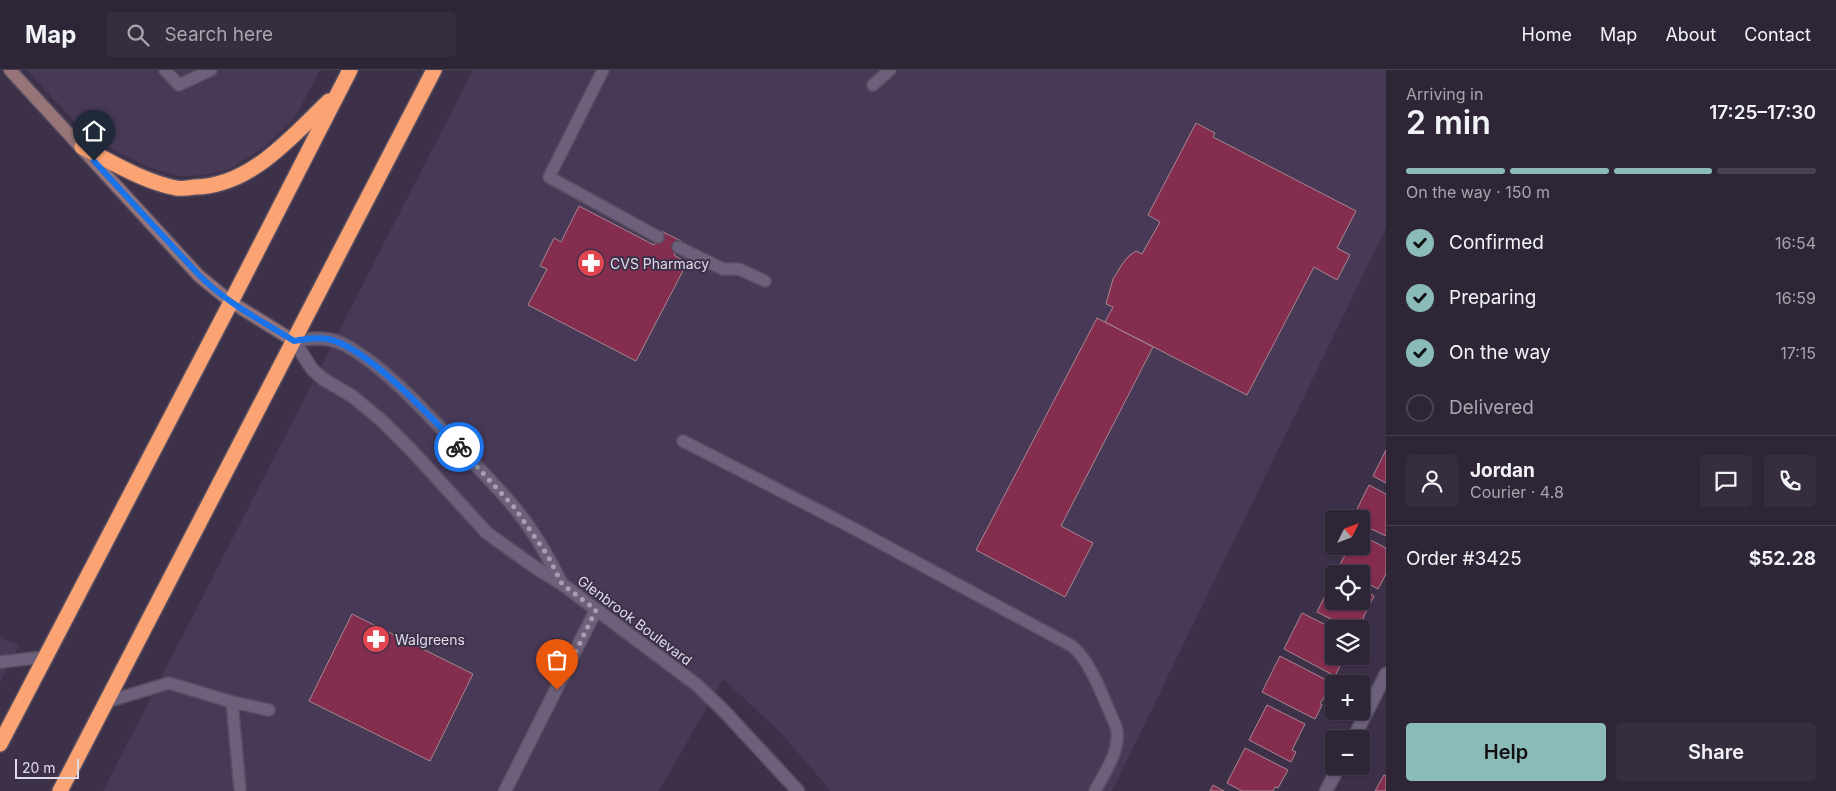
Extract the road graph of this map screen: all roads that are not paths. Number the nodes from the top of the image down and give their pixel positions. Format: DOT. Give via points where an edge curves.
graph roads {
  1 [pos="10,70"];
  2 [pos="165,70"];
  3 [pos="211,70"];
  4 [pos="350,70"];
  5 [pos="434,70"];
  6 [pos="603,70"];
  7 [pos="890,70"];
  8 [pos="873,85"];
  9 [pos="338,93"];
  10 [pos="82,147"];
  11 [pos="658,237"];
  12 [pos="678,247"];
  13 [pos="765,281"];
  14 [pos="231,302"];
  15 [pos="294,341"];
  16 [pos="683,441"];
  17 [pos="562,584"];
  18 [pos="596,610"];
  19 [pos="45,657"];
  20 [pos="0,662"];
  21 [pos="1386,674"];
  22 [pos="106,702"];
  23 [pos="232,702"];
  24 [pos="269,710"];
  25 [pos="1358,730"];
  26 [pos="0,744"];
  27 [pos="1334,775"];
  28 [pos="240,789"];
  29 [pos="60,791"];
  30 [pos="505,791"];
  31 [pos="798,791"];
  32 [pos="1095,791"];
  33 [pos="1326,791"];
  1 -- 10 [label="main road"];
  2 -- 3 [label="lane" via="178,85"];
  4 -- 9 [label="highway"];
  5 -- 15 [label="highway"];
  6 -- 11 [label="lane" via="549,177"];
  7 -- 8 [label="lane"];
  9 -- 10 [label="highway" via="269,157 233,179 205,187 177,188 142,178"];
  9 -- 14 [label="highway"];
  10 -- 14 [label="main road" via="200,276"];
  12 -- 13 [label="lane" via="723,269 739,269"];
  14 -- 15 [label="main road"];
  14 -- 19 [label="highway"];
  15 -- 17 [label="street, Glenbrook Boulevard" via="312,370 381,420 487,533"];
  15 -- 17 [label="street" via="329,339 344,345 410,396 514,507 548,556"];
  15 -- 22 [label="highway"];
  16 -- 32 [label="lane" via="850,526 1072,646 1088,667 1118,734 1115,752"];
  17 -- 18 [label="street, Glenbrook Boulevard"];
  18 -- 30 [label="street"];
  18 -- 31 [label="street, Glenbrook Boulevard" via="710,697"];
  19 -- 20 [label="lane"];
  19 -- 26 [label="highway"];
  21 -- 25 [label="street"];
  22 -- 23 [label="lane" via="169,682"];
  22 -- 29 [label="highway"];
  23 -- 24 [label="lane"];
  23 -- 28 [label="lane"];
  27 -- 33 [label="street"];
}
